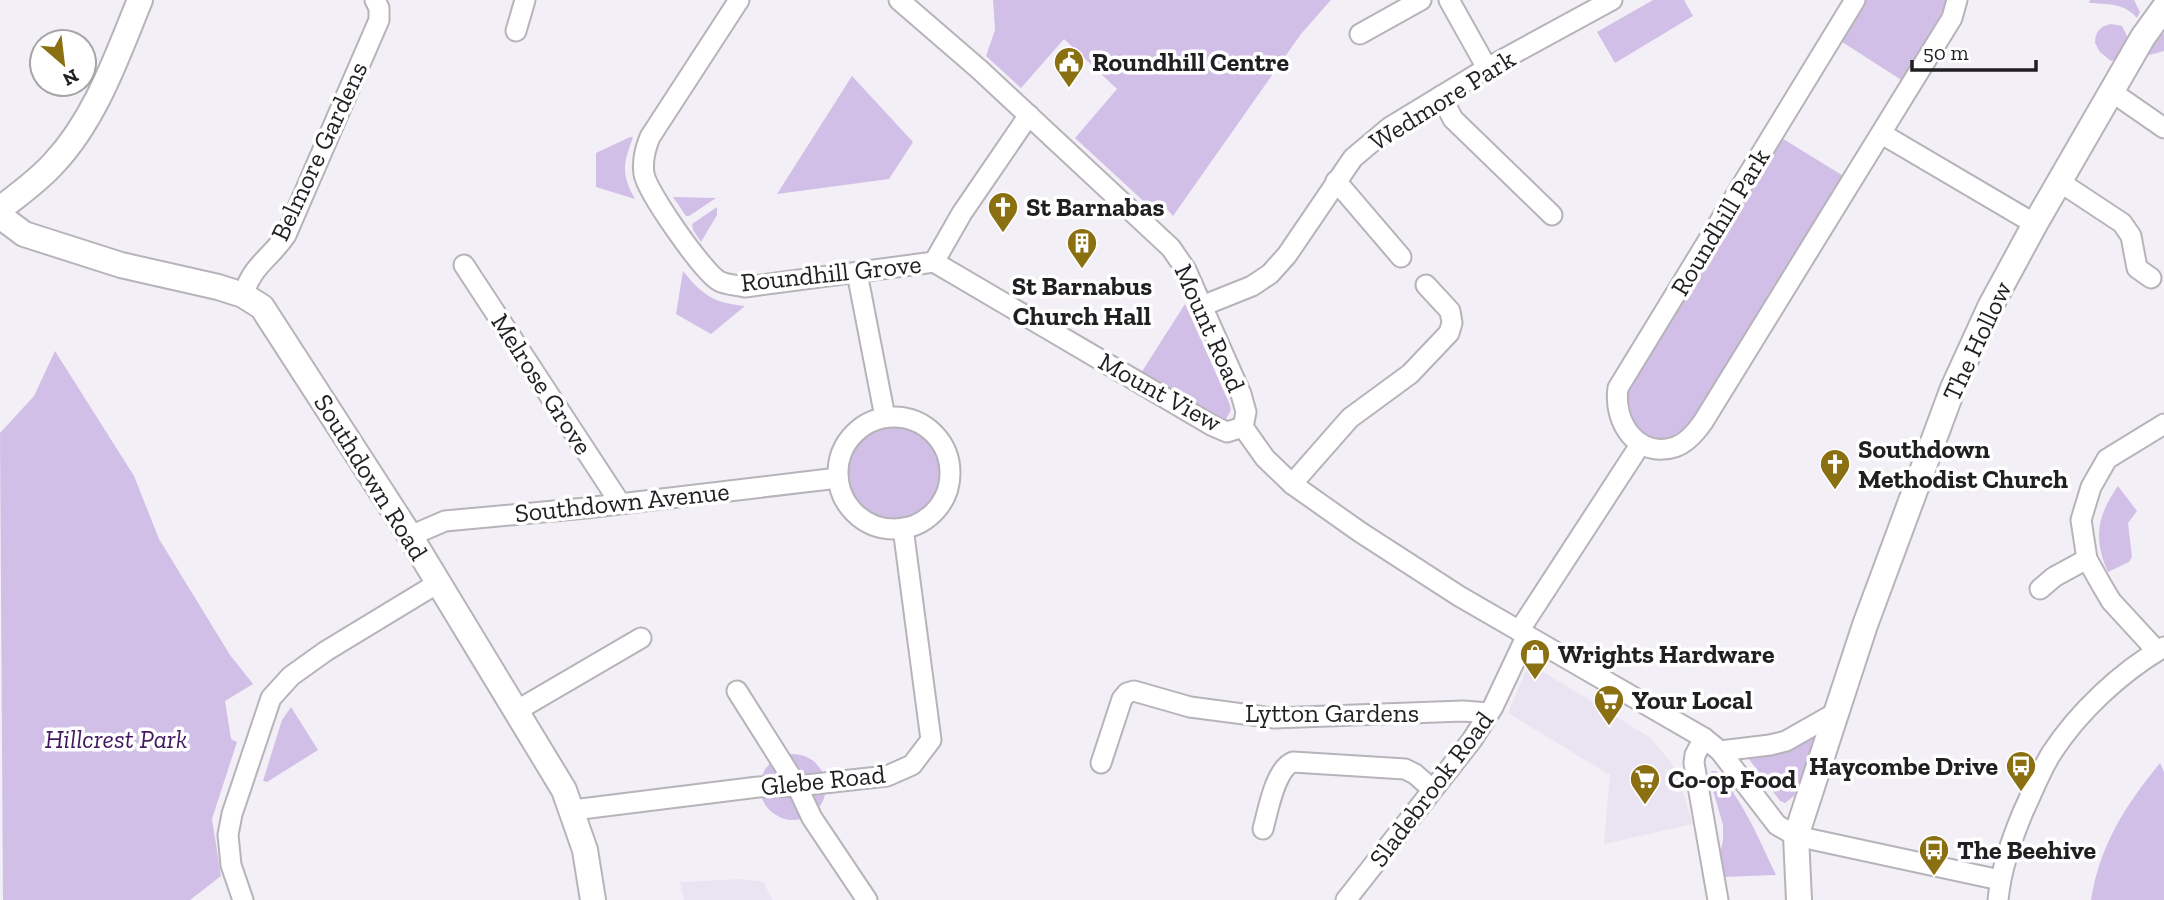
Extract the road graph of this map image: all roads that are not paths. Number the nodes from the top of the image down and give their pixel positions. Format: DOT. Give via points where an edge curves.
graph roads {
  1 [pos="140,0"];
  2 [pos="375,0"];
  3 [pos="525,0"];
  4 [pos="738,0"];
  5 [pos="899,0"];
  6 [pos="1422,0"];
  7 [pos="1448,0"];
  8 [pos="1612,0"];
  9 [pos="1855,0"];
  10 [pos="1957,0"];
  11 [pos="2164,8"];
  12 [pos="516,31"];
  13 [pos="1360,34"];
  14 [pos="1487,68"];
  15 [pos="2112,92"];
  16 [pos="1441,96"];
  17 [pos="1030,115"];
  18 [pos="2164,128"];
  19 [pos="1882,134"];
  20 [pos="1336,181"];
  21 [pos="2060,183"];
  22 [pos="0,209"];
  23 [pos="1552,215"];
  24 [pos="0,216"];
  25 [pos="2035,225"];
  26 [pos="1401,257"];
  27 [pos="934,262"];
  28 [pos="464,265"];
  29 [pos="858,274"];
  30 [pos="2151,278"];
  31 [pos="1426,285"];
  32 [pos="243,295"];
  33 [pos="1202,306"];
  34 [pos="885,418"];
  35 [pos="2164,424"];
  36 [pos="1243,427"];
  37 [pos="1640,445"];
  38 [pos="838,478"];
  39 [pos="1292,484"];
  40 [pos="620,503"];
  41 [pos="903,528"];
  42 [pos="410,536"];
  43 [pos="2087,559"];
  44 [pos="438,583"];
  45 [pos="2040,589"];
  46 [pos="1523,633"];
  47 [pos="641,638"];
  48 [pos="2160,649"];
  49 [pos="737,691"];
  50 [pos="516,711"];
  51 [pos="1837,712"];
  52 [pos="1489,713"];
  53 [pos="1704,738"];
  54 [pos="1720,751"];
  55 [pos="1101,763"];
  56 [pos="797,786"];
  57 [pos="1433,789"];
  58 [pos="573,810"];
  59 [pos="1263,829"];
  60 [pos="1796,836"];
  61 [pos="2000,880"];
  62 [pos="243,900"];
  63 [pos="593,900"];
  64 [pos="867,900"];
  65 [pos="1346,900"];
  66 [pos="1718,900"];
  67 [pos="1799,900"];
  68 [pos="1998,900"];
  1 -- 22 [label="street" via="107,80 73,140 48,169"];
  2 -- 32 [label="street, Belmore Gardens" via="379,20 286,235 261,261"];
  3 -- 12 [label="street"];
  4 -- 29 [label="street, Roundhill Grove" via="650,137 644,175 651,191 707,271 720,282 745,287"];
  5 -- 17 [label="street, Mount Road"];
  6 -- 13 [label="street"];
  7 -- 14 [label="street"];
  8 -- 14 [label="street, Wedmore Park"];
  9 -- 37 [label="street, Roundhill Park" via="1618,388 1618,415"];
  10 -- 19 [label="street" via="1952,18"];
  11 -- 15 [label="street, The Hollow"];
  14 -- 16 [label="street, Wedmore Park"];
  15 -- 18 [label="street"];
  15 -- 21 [label="street, The Hollow"];
  16 -- 20 [label="street, Wedmore Park" via="1390,127 1353,158"];
  16 -- 23 [label="street" via="1453,119"];
  17 -- 27 [label="street, Roundhill Grove"];
  17 -- 33 [label="street, Mount Road" via="1171,248"];
  19 -- 25 [label="street"];
  19 -- 37 [label="street" via="1692,437 1675,447"];
  20 -- 26 [label="street"];
  20 -- 33 [label="street, Wedmore Park" via="1270,274"];
  21 -- 25 [label="street, The Hollow"];
  21 -- 30 [label="street" via="2122,223 2131,236 2137,268"];
  24 -- 32 [label="street, Southdown Road" via="24,234 121,265"];
  25 -- 51 [label="street, The Hollow" via="1953,388"];
  27 -- 29 [label="street, Roundhill Grove"];
  27 -- 36 [label="street, Mount View" via="1213,426 1227,432"];
  28 -- 40 [label="street, Melrose Grove"];
  29 -- 34 [label="street"];
  31 -- 39 [label="street" via="1450,311 1449,333 1410,374 1350,418"];
  32 -- 42 [label="street, Southdown Road" via="267,314"];
  33 -- 36 [label="street, Mount Road" via="1241,394 1246,412"];
  34 -- 38 [label="street" via="855,433 845,446"];
  34 -- 41 [label="street" via="905,418 932,431 946,452 950,471 950,483 934,512"];
  35 -- 43 [label="street" via="2107,459 2101,468 2081,520"];
  36 -- 39 [label="street, Mount Road" via="1265,458"];
  37 -- 46 [label="street"];
  38 -- 40 [label="street, Southdown Avenue"];
  38 -- 41 [label="street" via="851,509 868,523"];
  39 -- 46 [label="street, Mount Road" via="1459,596"];
  40 -- 42 [label="street, Southdown Avenue" via="445,521"];
  41 -- 56 [label="street, Glebe Road" via="930,740 912,765 887,776"];
  42 -- 44 [label="street, Southdown Road"];
  43 -- 45 [label="street"];
  43 -- 48 [label="street" via="2111,601"];
  44 -- 50 [label="street, Southdown Road"];
  44 -- 62 [label="street" via="326,651 291,676 271,698 228,835 231,865"];
  46 -- 52 [label="street, Sladebrook Road"];
  46 -- 53 [label="street, Mount Road"];
  47 -- 50 [label="street"];
  48 -- 61 [label="street" via="2096,700 2051,754 2013,836"];
  49 -- 56 [label="street"];
  50 -- 58 [label="street, Southdown Road"];
  51 -- 54 [label="street" via="1786,741"];
  51 -- 60 [label="street, The Hollow"];
  52 -- 55 [label="street, Lytton Gardens" via="1274,718 1190,707 1134,691 1122,699"];
  52 -- 57 [label="street, Sladebrook Road"];
  53 -- 54 [label="street, Mount Road"];
  53 -- 66 [label="street" via="1694,763"];
  54 -- 60 [label="street, Mount Road" via="1777,825"];
  56 -- 58 [label="street, Glebe Road"];
  56 -- 64 [label="street" via="812,818"];
  57 -- 59 [label="street" via="1405,769 1293,762 1280,773"];
  57 -- 65 [label="street, Sladebrook Road"];
  58 -- 63 [label="street, Southdown Road"];
  60 -- 61 [label="street"];
  60 -- 67 [label="street, The Hollow"];
  61 -- 68 [label="street"];
}
